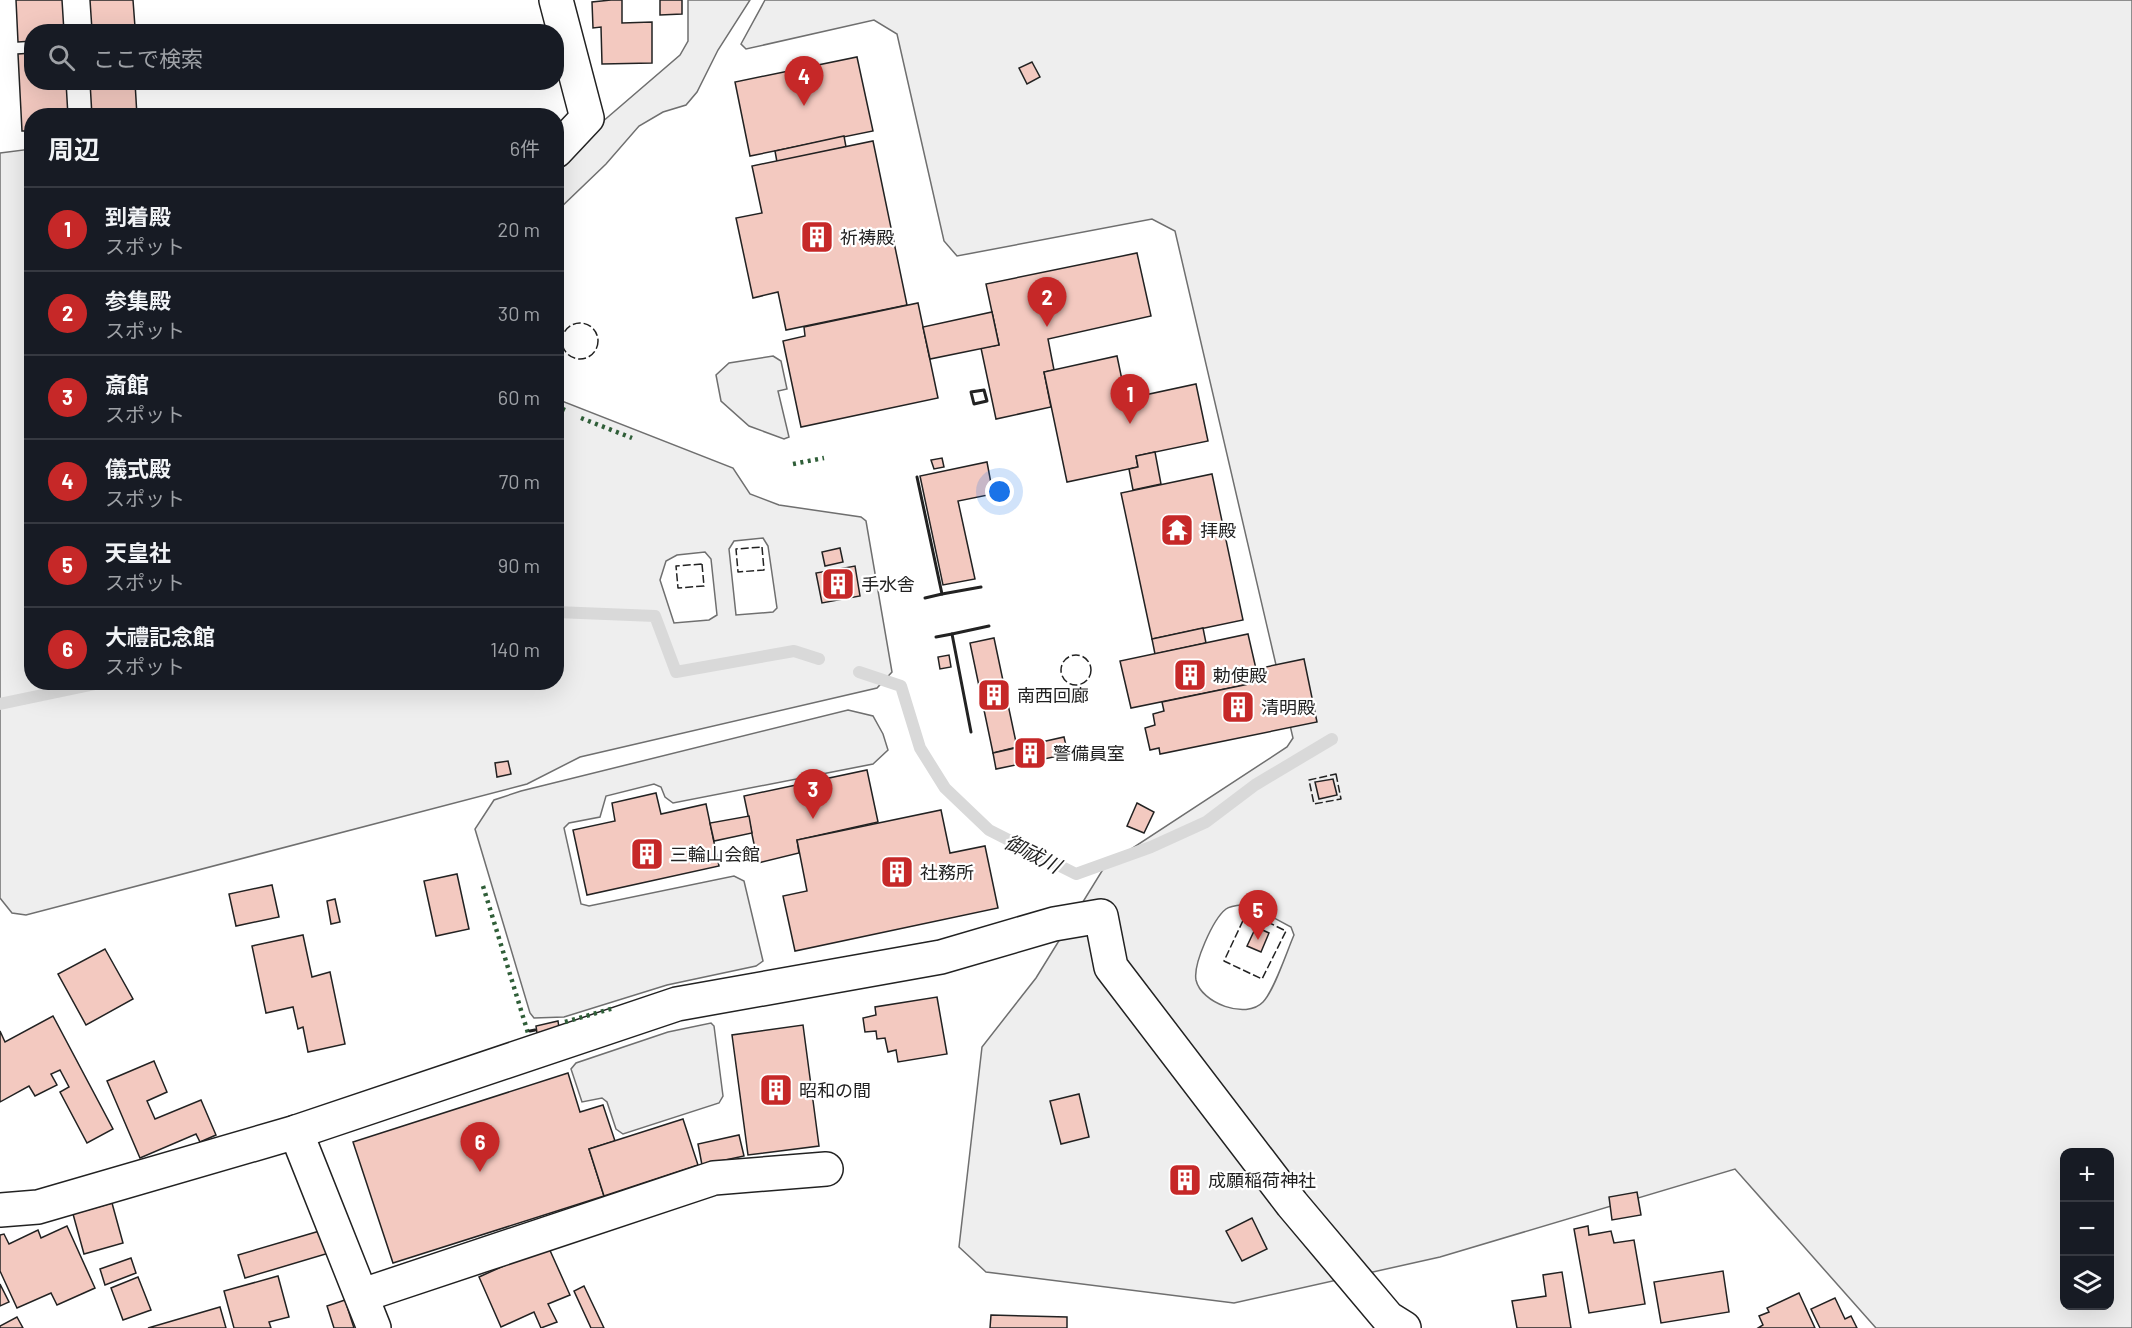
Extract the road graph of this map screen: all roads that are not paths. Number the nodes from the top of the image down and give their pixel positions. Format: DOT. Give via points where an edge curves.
graph roads {
  1 [pos="556,0"];
  2 [pos="563,24"];
  3 [pos="564,29"];
  4 [pos="564,142"];
  5 [pos="296,1132"];
  6 [pos="826,1169"];
  7 [pos="0,1210"];
  8 [pos="363,1295"];
  9 [pos="374,1328"];
  10 [pos="1404,1328"];
  1 -- 2 [label="street"];
  3 -- 4 [label="street" via="587,118"];
  5 -- 7 [label="street" via="38,1206"];
  5 -- 8 [label="street"];
  5 -- 10 [label="street" via="677,1004 941,957 1054,924 1101,916 1111,968 1292,1204 1388,1318"];
  6 -- 8 [label="street" via="714,1178"];
  8 -- 9 [label="street"];
}
